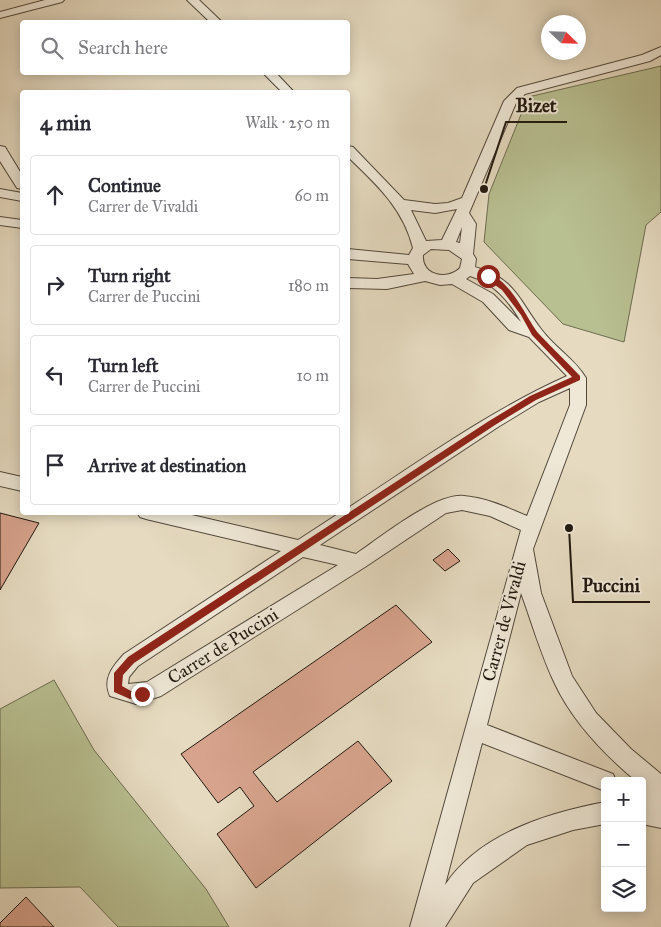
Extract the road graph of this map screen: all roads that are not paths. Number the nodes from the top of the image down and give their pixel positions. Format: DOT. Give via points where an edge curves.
graph roads {
  1 [pos="58,0"];
  2 [pos="193,0"];
  3 [pos="0,15"];
  4 [pos="214,20"];
  5 [pos="661,51"];
  6 [pos="271,75"];
  7 [pos="286,90"];
  8 [pos="0,150"];
  9 [pos="350,152"];
  10 [pos="20,183"];
  11 [pos="3,198"];
  12 [pos="20,198"];
  13 [pos="403,205"];
  14 [pos="465,207"];
  15 [pos="0,221"];
  16 [pos="20,224"];
  17 [pos="446,244"];
  18 [pos="466,253"];
  19 [pos="350,254"];
  20 [pos="417,254"];
  21 [pos="468,270"];
  22 [pos="426,276"];
  23 [pos="454,279"];
  24 [pos="350,283"];
  25 [pos="535,333"];
  26 [pos="578,378"];
  27 [pos="0,478"];
  28 [pos="20,483"];
  29 [pos="159,515"];
  30 [pos="528,535"];
  31 [pos="301,548"];
  32 [pos="358,562"];
  33 [pos="474,730"];
  34 [pos="601,779"];
  35 [pos="661,788"];
  36 [pos="646,798"];
  37 [pos="661,804"];
  38 [pos="601,813"];
  39 [pos="646,814"];
  40 [pos="661,816"];
  41 [pos="422,927"];
  42 [pos="431,927"];
  1 -- 3 [label="street"];
  2 -- 4 [label="street"];
  5 -- 14 [label="street" via="646,58 522,91 510,101"];
  6 -- 7 [label="street"];
  8 -- 10 [label="street"];
  9 -- 13 [label="street"];
  11 -- 12 [label="street"];
  13 -- 14 [label="street" via="439,210"];
  13 -- 17 [label="street"];
  13 -- 20 [label="street" via="418,231"];
  14 -- 17 [label="street"];
  14 -- 18 [label="street" via="470,224"];
  15 -- 16 [label="street"];
  17 -- 18 [label="street"];
  17 -- 20 [label="street" via="427,245"];
  18 -- 21 [label="street" via="470,265"];
  19 -- 20 [label="street" via="398,260"];
  20 -- 22 [label="street" via="418,271"];
  21 -- 23 [label="street"];
  21 -- 25 [label="street" via="488,276 505,289"];
  22 -- 23 [label="street"];
  22 -- 24 [label="street" via="395,284"];
  23 -- 25 [label="street" via="488,298 515,326"];
  25 -- 26 [label="street"];
  26 -- 30 [label="street, Carrer de Vivaldi" via="578,405"];
  26 -- 31 [label="street, Carrer de Puccini" via="533,398 492,423"];
  27 -- 28 [label="street"];
  29 -- 31 [label="street"];
  30 -- 32 [label="street, Carrer de Puccini" via="493,509 462,503 441,507"];
  30 -- 33 [label="street, Carrer de Vivaldi"];
  30 -- 35 [label="street" via="530,593 564,680 589,720 623,756"];
  31 -- 32 [label="street"];
  31 -- 32 [label="street, Carrer de Puccini" via="131,660 118,673 117,689 130,695 154,689"];
  33 -- 34 [label="street"];
  33 -- 41 [label="street, Carrer de Vivaldi"];
  36 -- 37 [label="street"];
  38 -- 42 [label="street" via="521,836 465,875"];
  39 -- 40 [label="street"];
}
